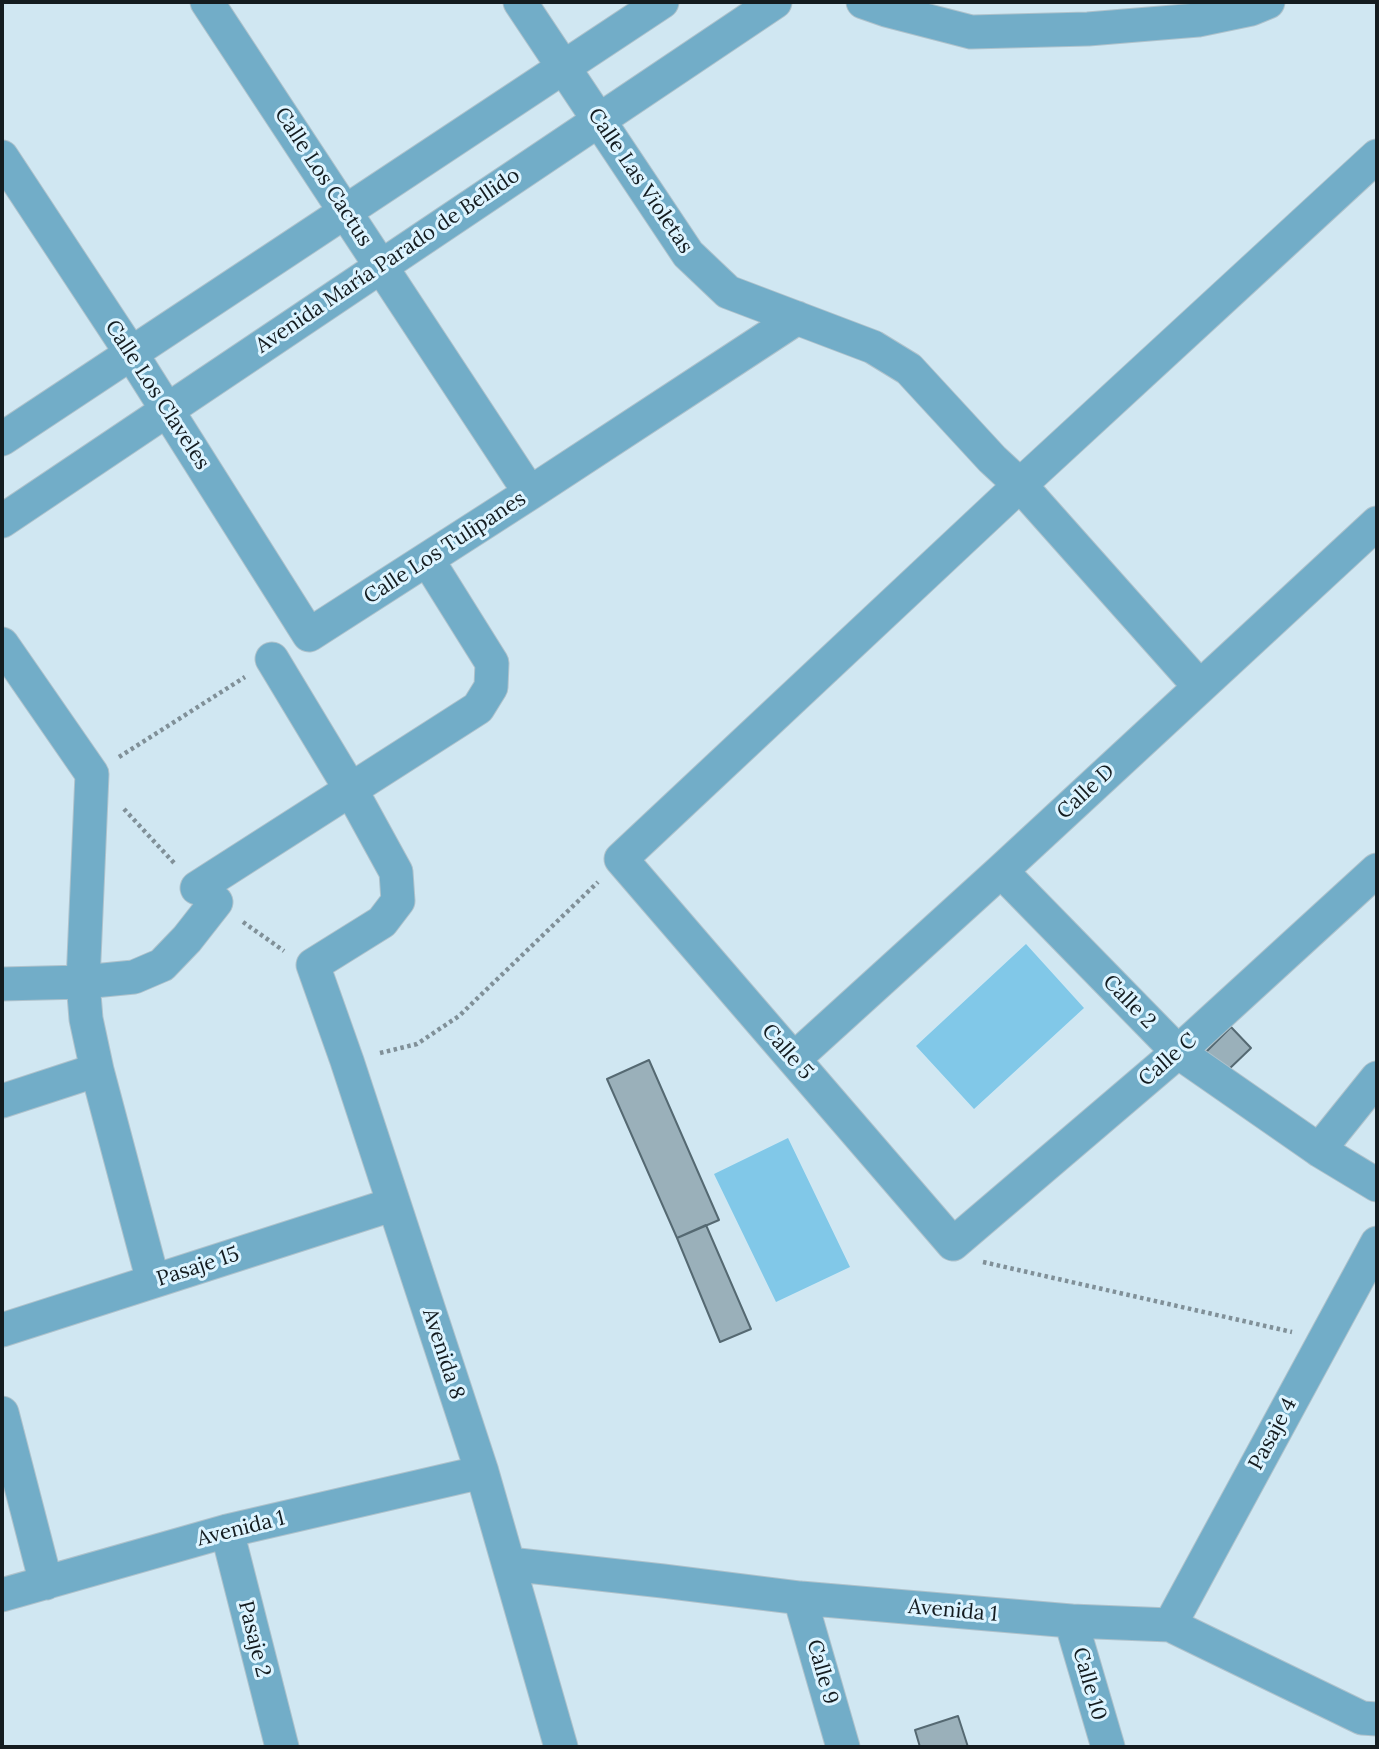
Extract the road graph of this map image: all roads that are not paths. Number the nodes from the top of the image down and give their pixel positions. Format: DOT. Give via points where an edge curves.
graph roads {
  1 [pos="207,2"];
  2 [pos="520,2"];
  3 [pos="662,2"];
  4 [pos="775,2"];
  5 [pos="863,2"];
  6 [pos="1259,6"];
  7 [pos="563,67"];
  8 [pos="598,120"];
  9 [pos="1377,156"];
  10 [pos="2,157"];
  11 [pos="345,211"];
  12 [pos="381,267"];
  13 [pos="796,318"];
  14 [pos="131,353"];
  15 [pos="167,410"];
  16 [pos="2,439"];
  17 [pos="1020,485"];
  18 [pos="530,493"];
  19 [pos="2,521"];
  20 [pos="1377,523"];
  21 [pos="427,559"];
  22 [pos="309,635"];
  23 [pos="2,644"];
  24 [pos="272,659"];
  25 [pos="1200,687"];
  26 [pos="351,790"];
  27 [pos="1377,870"];
  28 [pos="1001,871"];
  29 [pos="83,982"];
  30 [pos="2,984"];
  31 [pos="1178,1052"];
  32 [pos="793,1059"];
  33 [pos="97,1070"];
  34 [pos="1377,1079"];
  35 [pos="2,1101"];
  36 [pos="1319,1150"];
  37 [pos="1377,1185"];
  38 [pos="394,1204"];
  39 [pos="1377,1243"];
  40 [pos="953,1244"];
  41 [pos="153,1281"];
  42 [pos="2,1330"];
  43 [pos="2,1413"];
  44 [pos="482,1472"];
  45 [pos="227,1531"];
  46 [pos="509,1564"];
  47 [pos="46,1583"];
  48 [pos="2,1595"];
  49 [pos="800,1598"];
  50 [pos="1071,1621"];
  51 [pos="1170,1625"];
  52 [pos="1377,1718"];
  53 [pos="282,1747"];
  54 [pos="561,1747"];
  55 [pos="843,1747"];
  56 [pos="1108,1747"];
  1 -- 11 [label="street, Calle Los Cactus"];
  2 -- 7 [label="street, Calle Las Violetas"];
  3 -- 7 [label="street"];
  4 -- 8 [label="street, Avenida María Parado de Bellido"];
  5 -- 6 [label="street" via="971,32 1143,25 1198,20"];
  7 -- 8 [label="street, Calle Las Violetas"];
  7 -- 11 [label="street"];
  8 -- 12 [label="street, Avenida María Parado de Bellido"];
  8 -- 13 [label="street, Calle Las Violetas" via="688,254 728,292"];
  9 -- 17 [label="street"];
  10 -- 14 [label="street, Calle Los Claveles"];
  11 -- 12 [label="street, Calle Los Cactus"];
  11 -- 14 [label="street"];
  12 -- 15 [label="street, Avenida María Parado de Bellido"];
  12 -- 18 [label="street, Calle Los Cactus"];
  13 -- 17 [label="street, Calle Las Violetas" via="873,347 909,369"];
  13 -- 18 [label="street, Calle Los Tulipanes"];
  14 -- 15 [label="street, Calle Los Claveles"];
  14 -- 16 [label="street"];
  15 -- 19 [label="street, Avenida María Parado de Bellido"];
  15 -- 22 [label="street, Calle Los Claveles"];
  17 -- 25 [label="street, Calle Las Violetas"];
  17 -- 32 [label="street, Calle 5" via="621,859"];
  18 -- 21 [label="street, Calle Los Tulipanes"];
  20 -- 25 [label="street, Calle D"];
  21 -- 22 [label="street, Calle Los Tulipanes"];
  21 -- 26 [label="street" via="492,663 491,687 478,708"];
  23 -- 29 [label="street" via="92,774"];
  24 -- 26 [label="street"];
  25 -- 28 [label="street, Calle D"];
  26 -- 29 [label="street" via="207,895 187,939 162,965 134,977"];
  26 -- 38 [label="street, Avenida 8" via="396,872 398,901 382,922 313,965"];
  27 -- 31 [label="street, Calle C"];
  28 -- 31 [label="street, Calle 2"];
  28 -- 32 [label="street, Calle D"];
  29 -- 30 [label="street"];
  29 -- 33 [label="street"];
  31 -- 36 [label="street, Calle 2"];
  31 -- 40 [label="street, Calle C"];
  32 -- 40 [label="street, Calle 5"];
  33 -- 35 [label="street"];
  33 -- 41 [label="street"];
  34 -- 36 [label="street"];
  36 -- 37 [label="street, Calle 2"];
  38 -- 41 [label="street, Pasaje 15"];
  38 -- 44 [label="street, Avenida 8"];
  39 -- 51 [label="street, Pasaje 4"];
  41 -- 42 [label="street, Pasaje 15"];
  43 -- 47 [label="street"];
  44 -- 45 [label="street, Avenida 1"];
  44 -- 46 [label="street, Avenida 8"];
  45 -- 47 [label="street, Avenida 1"];
  45 -- 53 [label="street, Pasaje 2"];
  46 -- 49 [label="street, Avenida 1"];
  46 -- 54 [label="street, Avenida 8"];
  47 -- 48 [label="street, Avenida 1"];
  49 -- 50 [label="street, Avenida 1"];
  49 -- 55 [label="street, Calle 9"];
  50 -- 51 [label="street, Avenida 1"];
  50 -- 56 [label="street, Calle 10"];
  51 -- 52 [label="street, Avenida 1" via="1362,1718"];
}
